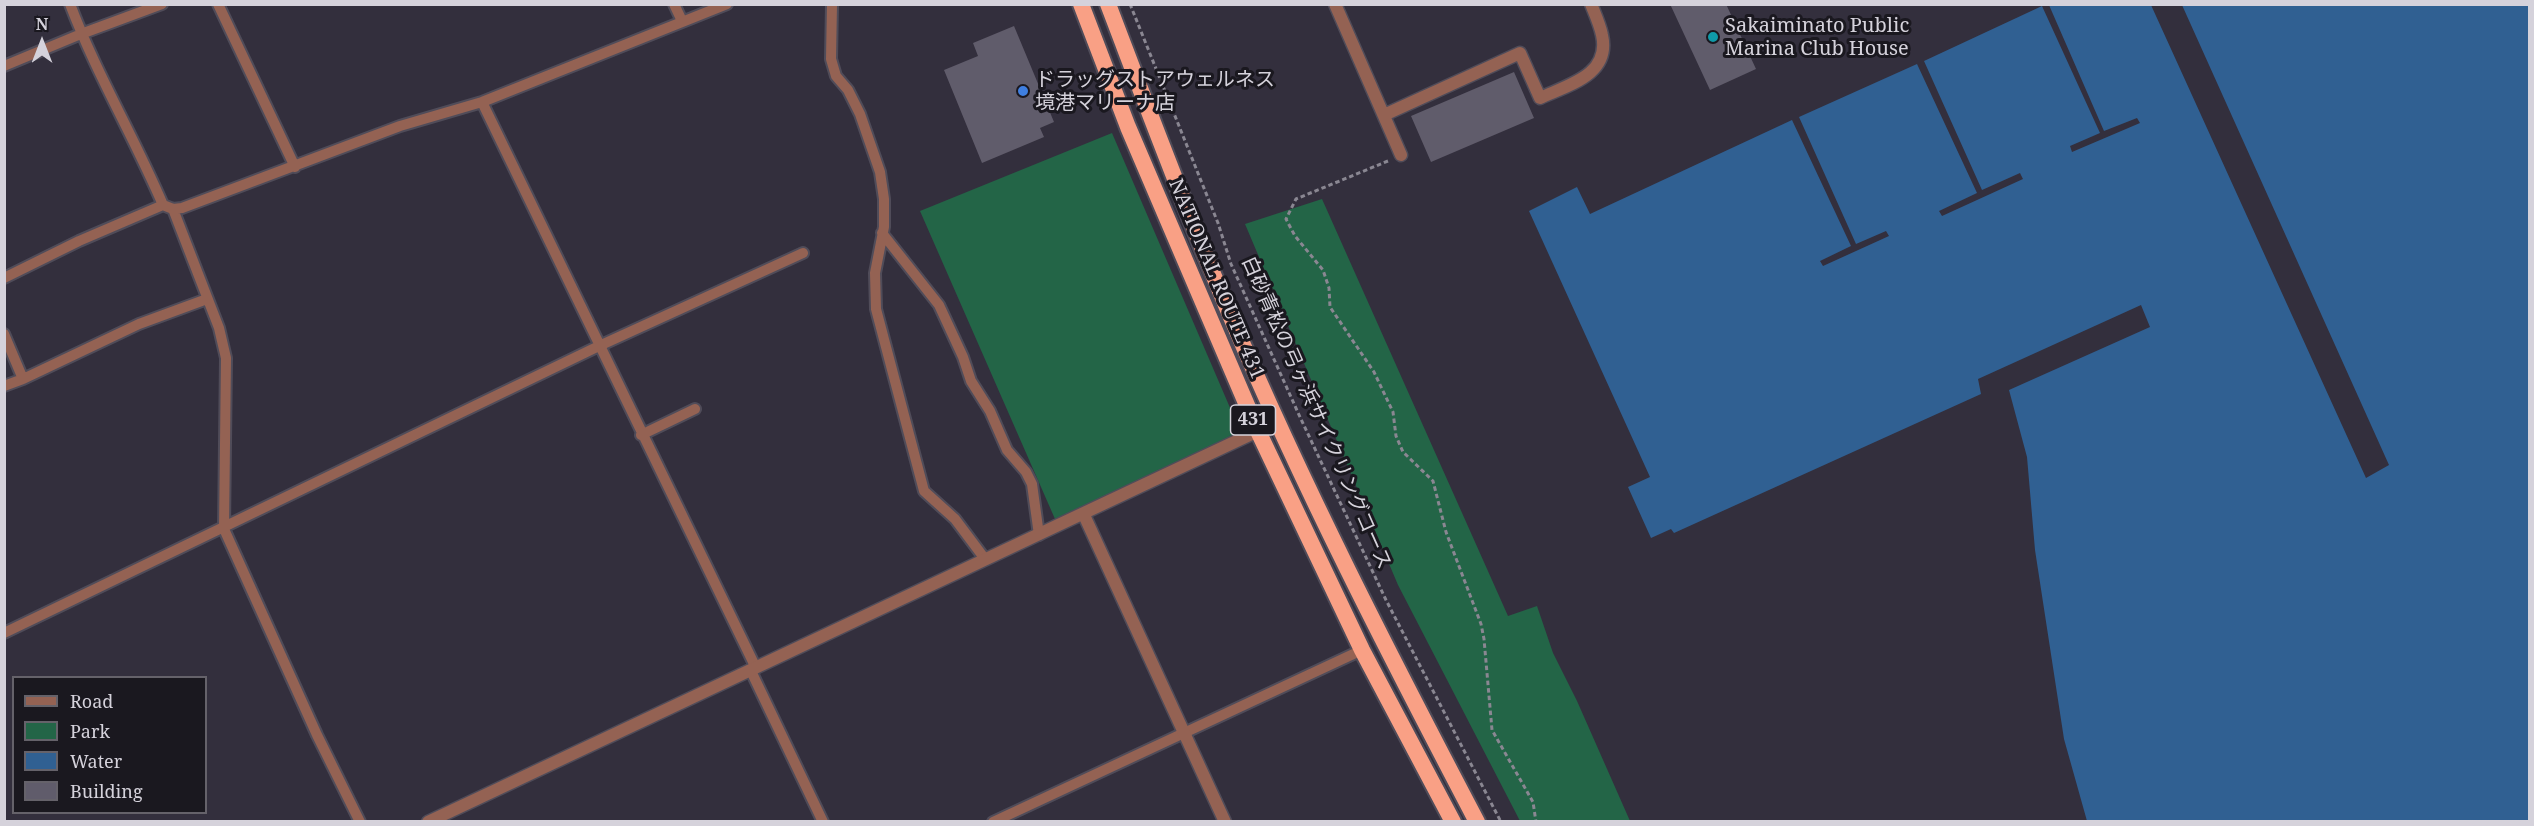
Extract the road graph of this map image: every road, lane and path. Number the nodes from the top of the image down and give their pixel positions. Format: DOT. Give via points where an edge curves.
graph roads {
  1 [pos="70,4"];
  2 [pos="162,4"];
  3 [pos="218,4"];
  4 [pos="674,4"];
  5 [pos="727,4"];
  6 [pos="832,4"];
  7 [pos="1081,4"];
  8 [pos="1108,4"];
  9 [pos="1130,4"];
  10 [pos="1335,4"];
  11 [pos="1591,4"];
  12 [pos="682,21"];
  13 [pos="81,34"];
  14 [pos="4,66"];
  15 [pos="482,102"];
  16 [pos="1384,115"];
  17 [pos="1401,155"];
  18 [pos="295,167"];
  19 [pos="168,207"];
  20 [pos="882,233"];
  21 [pos="803,253"];
  22 [pos="4,278"];
  23 [pos="207,299"];
  24 [pos="4,334"];
  25 [pos="599,346"];
  26 [pos="23,379"];
  27 [pos="4,386"];
  28 [pos="694,409"];
  29 [pos="1277,422"];
  30 [pos="1258,431"];
  31 [pos="641,435"];
  32 [pos="1084,515"];
  33 [pos="224,528"];
  34 [pos="1039,535"];
  35 [pos="986,559"];
  36 [pos="4,633"];
  37 [pos="1362,650"];
  38 [pos="753,670"];
  39 [pos="1182,733"];
  40 [pos="360,822"];
  41 [pos="428,822"];
  42 [pos="823,822"];
  43 [pos="993,822"];
  44 [pos="1224,822"];
  45 [pos="1453,822"];
  46 [pos="1477,822"];
  47 [pos="1501,822"];
  48 [pos="1536,822"];
  1 -- 13 [label="lane"];
  2 -- 13 [label="lane"];
  3 -- 18 [label="lane"];
  4 -- 12 [label="lane"];
  5 -- 12 [label="lane"];
  6 -- 20 [label="lane" via="831,59 836,76 860,114 880,172 884,199"];
  7 -- 30 [label="highway, NATIONAL ROUTE 431 / 431" via="1128,127"];
  8 -- 29 [label="highway, NATIONAL ROUTE 431 / 431" via="1194,228"];
  9 -- 47 [label="path, 白砂青松の弓ヶ浜サイクリングコース" via="1231,264 1300,417 1386,600"];
  10 -- 16 [label="street"];
  11 -- 16 [label="street" via="1603,37 1602,56 1593,74 1540,98 1520,53"];
  12 -- 15 [label="lane"];
  13 -- 14 [label="lane"];
  13 -- 19 [label="lane"];
  15 -- 18 [label="lane" via="400,126"];
  15 -- 25 [label="lane"];
  16 -- 17 [label="street"];
  17 -- 48 [label="path" via="1296,199 1286,219 1323,270 1330,307 1374,372 1393,412 1403,452 1433,481 1446,532 1481,624 1492,730 1533,802"];
  18 -- 19 [label="lane" via="182,208"];
  19 -- 22 [label="lane" via="79,241"];
  19 -- 23 [label="lane"];
  20 -- 34 [label="lane" via="939,304 1007,450 1032,484"];
  20 -- 35 [label="lane" via="875,273 876,309 924,491 955,519"];
  21 -- 25 [label="lane"];
  23 -- 26 [label="lane" via="139,324"];
  23 -- 33 [label="lane" via="226,358"];
  24 -- 26 [label="lane"];
  25 -- 31 [label="lane"];
  25 -- 33 [label="lane"];
  26 -- 27 [label="lane"];
  28 -- 31 [label="lane"];
  29 -- 30 [label="street"];
  29 -- 46 [label="highway, NATIONAL ROUTE 431 / 431" via="1382,640"];
  30 -- 32 [label="street"];
  30 -- 37 [label="highway, NATIONAL ROUTE 431 / 431"];
  31 -- 38 [label="lane"];
  32 -- 34 [label="street"];
  32 -- 39 [label="street"];
  33 -- 36 [label="lane"];
  33 -- 40 [label="lane"];
  34 -- 35 [label="street"];
  35 -- 38 [label="street"];
  37 -- 39 [label="lane"];
  37 -- 45 [label="highway, NATIONAL ROUTE 431 / 431"];
  38 -- 41 [label="street"];
  38 -- 42 [label="lane"];
  39 -- 43 [label="lane"];
  39 -- 44 [label="street"];
}
